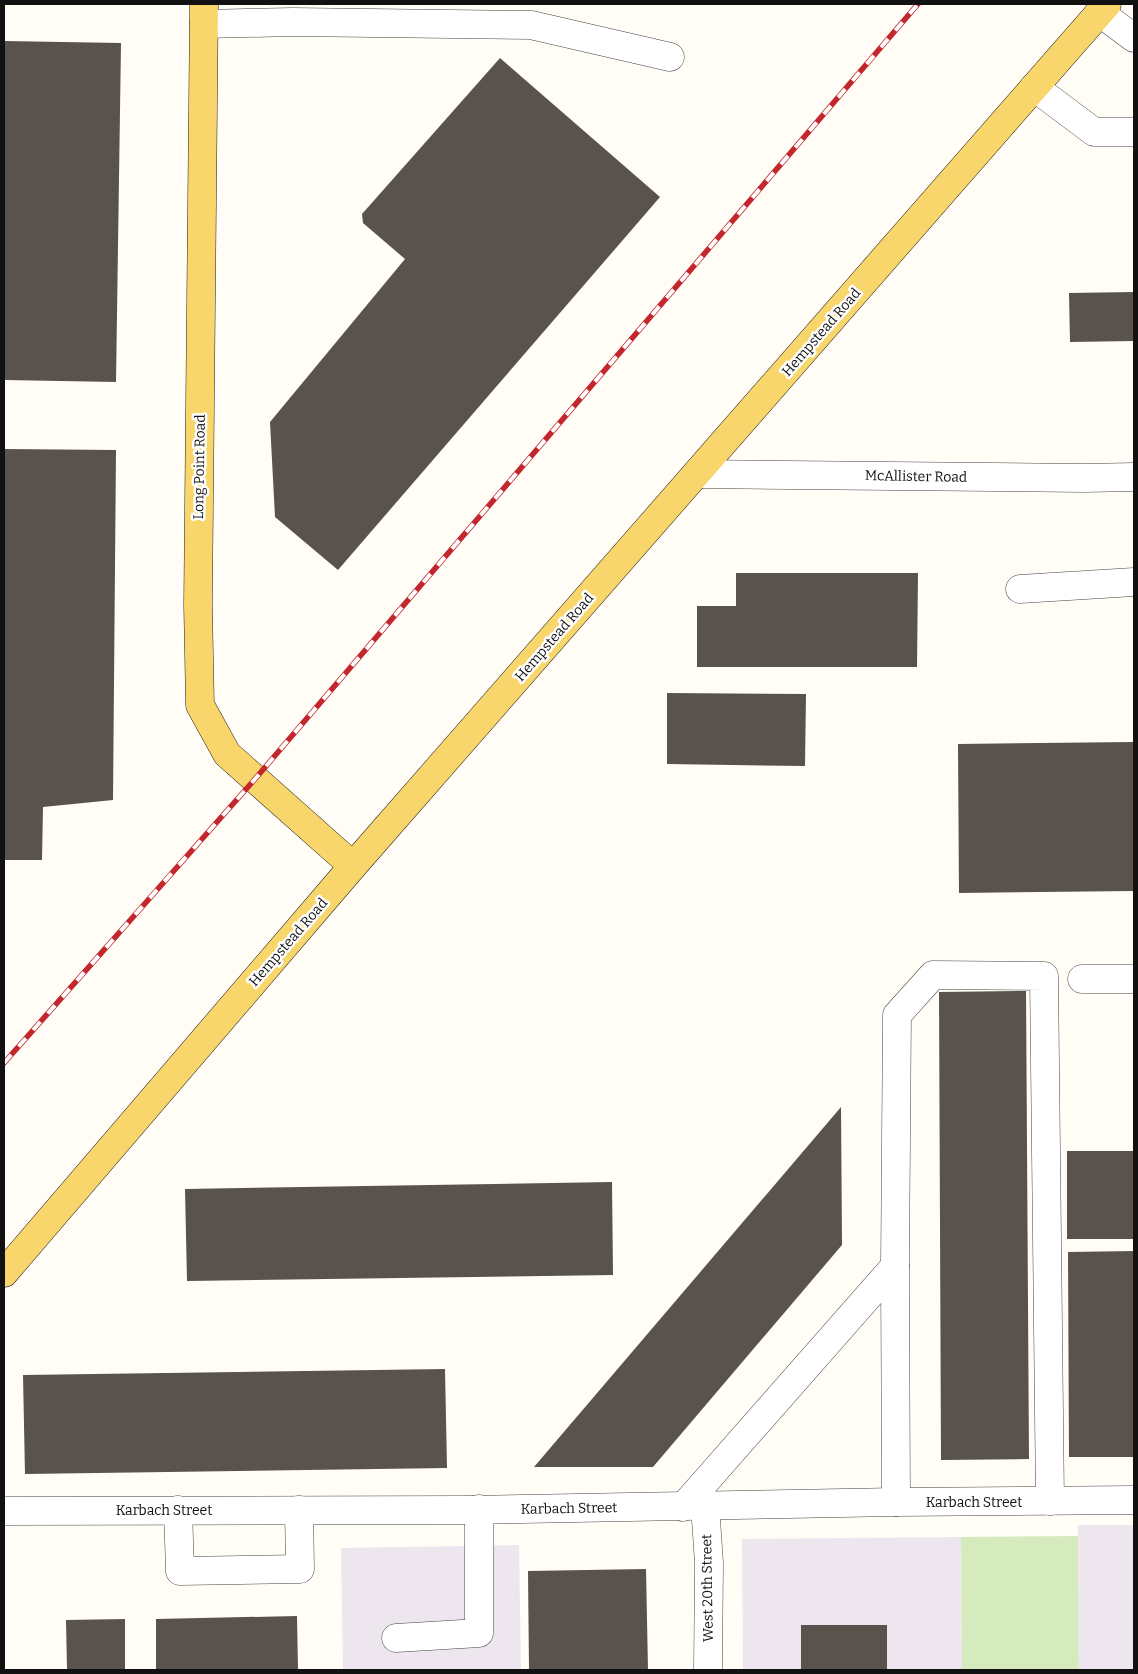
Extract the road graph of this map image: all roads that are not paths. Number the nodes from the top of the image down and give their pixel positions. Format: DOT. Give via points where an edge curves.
graph roads {
  1 [pos="1103,8"];
  2 [pos="204,14"];
  3 [pos="1134,38"];
  4 [pos="670,57"];
  5 [pos="1034,88"];
  6 [pos="1129,125"];
  7 [pos="697,474"];
  8 [pos="1134,477"];
  9 [pos="1134,582"];
  10 [pos="1020,589"];
  11 [pos="354,866"];
  12 [pos="1082,978"];
  13 [pos="1134,979"];
  14 [pos="895,1266"];
  15 [pos="4,1272"];
  16 [pos="1134,1500"];
  17 [pos="1050,1501"];
  18 [pos="896,1502"];
  19 [pos="694,1506"];
  20 [pos="479,1509"];
  21 [pos="178,1510"];
  22 [pos="299,1510"];
  23 [pos="4,1511"];
  24 [pos="396,1638"];
  25 [pos="708,1670"];
  1 -- 3 [label="street"];
  1 -- 5 [label="main road, Hempstead Road"];
  2 -- 4 [label="street" via="292,22 531,25"];
  2 -- 11 [label="main road, Long Point Road" via="198,605 200,705 227,754"];
  5 -- 6 [label="street" via="1094,132"];
  5 -- 7 [label="main road, Hempstead Road"];
  7 -- 8 [label="street, McAllister Road"];
  7 -- 11 [label="main road, Hempstead Road"];
  9 -- 10 [label="street"];
  11 -- 15 [label="main road, Hempstead Road"];
  12 -- 13 [label="street"];
  14 -- 17 [label="street" via="897,1015 933,976 1044,976"];
  14 -- 18 [label="street"];
  14 -- 19 [label="street"];
  16 -- 17 [label="street, Karbach Street"];
  17 -- 18 [label="street, Karbach Street"];
  18 -- 19 [label="street, Karbach Street"];
  19 -- 20 [label="street, Karbach Street"];
  19 -- 25 [label="street, West 20th Street" via="709,1563"];
  20 -- 22 [label="street, Karbach Street"];
  20 -- 24 [label="street" via="479,1633"];
  21 -- 22 [label="street, Karbach Street"];
  21 -- 22 [label="street" via="180,1571 300,1569"];
  21 -- 23 [label="street, Karbach Street"];
}
